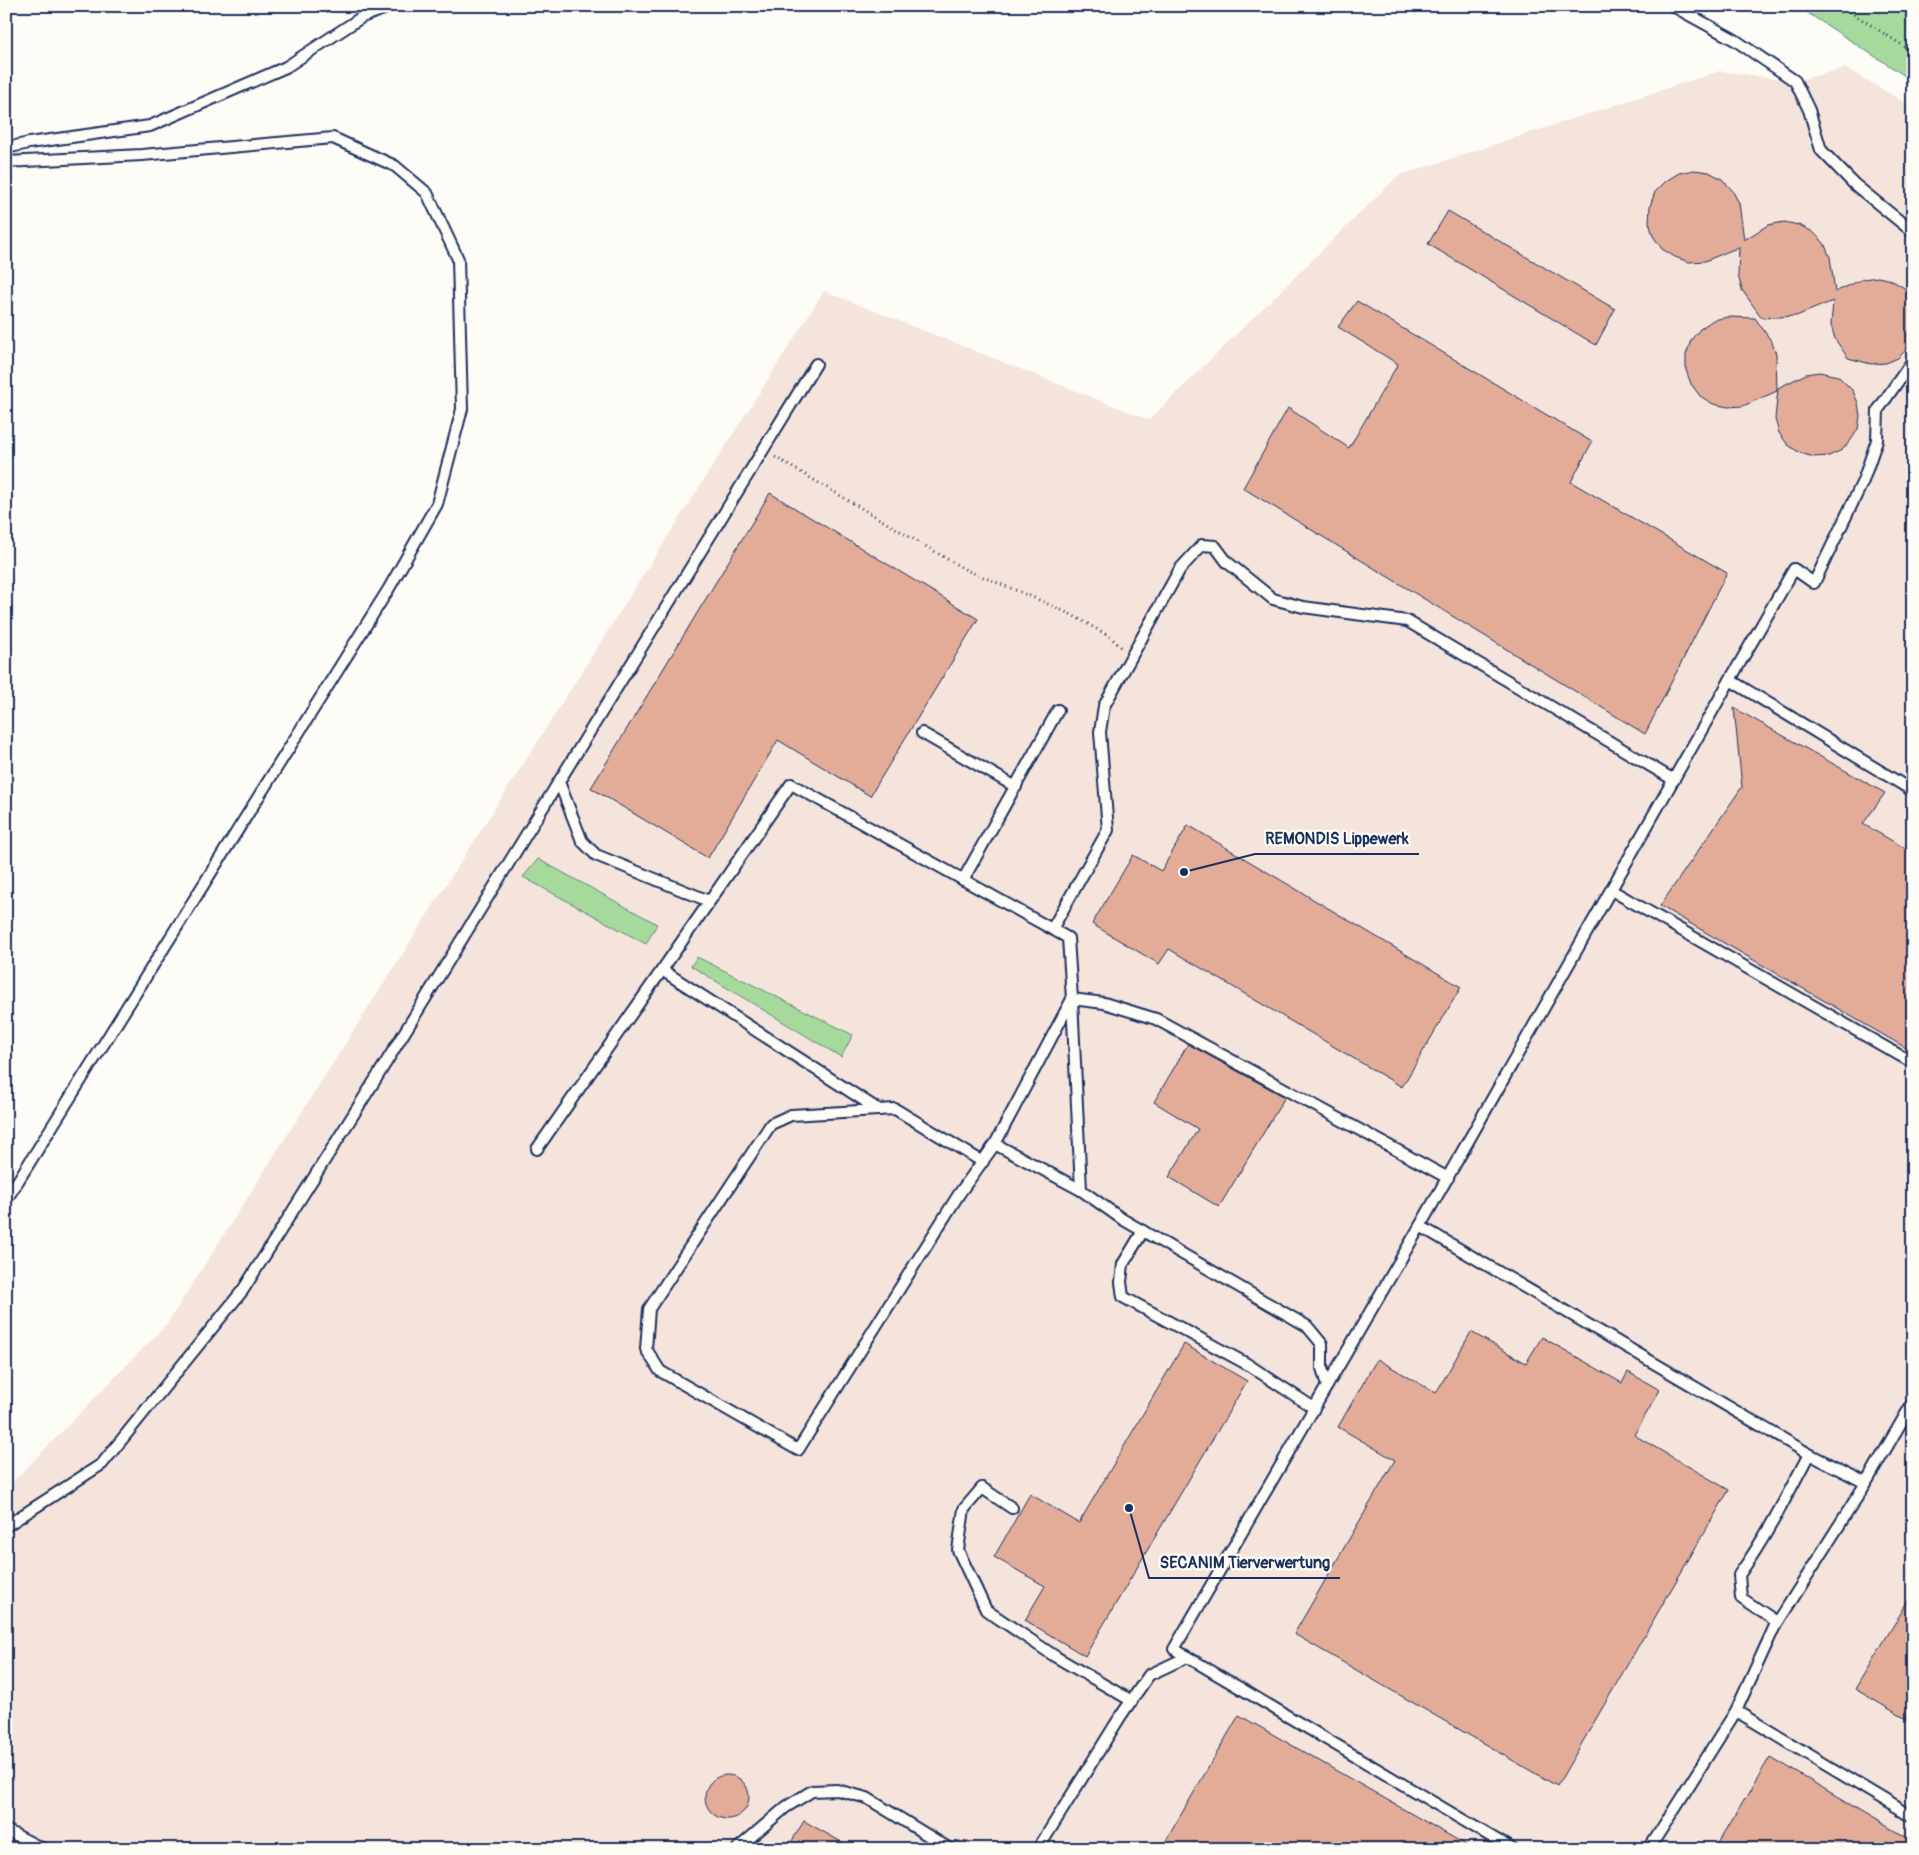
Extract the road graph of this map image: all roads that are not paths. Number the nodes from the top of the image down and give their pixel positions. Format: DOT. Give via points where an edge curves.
graph roads {
  1 [pos="392,6"];
  2 [pos="1673,6"];
  3 [pos="6,148"];
  4 [pos="6,162"];
  5 [pos="1913,232"];
  6 [pos="1913,360"];
  7 [pos="816,364"];
  8 [pos="1730,680"];
  9 [pos="1058,710"];
  10 [pos="922,733"];
  11 [pos="1674,780"];
  12 [pos="559,782"];
  13 [pos="1016,787"];
  14 [pos="1913,791"];
  15 [pos="963,880"];
  16 [pos="1611,890"];
  17 [pos="710,901"];
  18 [pos="1052,929"];
  19 [pos="662,970"];
  20 [pos="1072,999"];
  21 [pos="1913,1063"];
  22 [pos="879,1110"];
  23 [pos="995,1144"];
  24 [pos="537,1149"];
  25 [pos="983,1162"];
  26 [pos="1448,1178"];
  27 [pos="1081,1190"];
  28 [pos="6,1200"];
  29 [pos="1420,1226"];
  30 [pos="1143,1231"];
  31 [pos="1327,1386"];
  32 [pos="1913,1402"];
  33 [pos="1314,1408"];
  34 [pos="1809,1454"];
  35 [pos="1866,1483"];
  36 [pos="1012,1508"];
  37 [pos="6,1526"];
  38 [pos="1774,1628"];
  39 [pos="1187,1656"];
  40 [pos="1132,1701"];
  41 [pos="1736,1711"];
  42 [pos="1913,1816"];
  43 [pos="6,1830"];
  44 [pos="43,1849"];
  45 [pos="737,1849"];
  46 [pos="950,1849"];
  47 [pos="1038,1849"];
  48 [pos="1512,1849"];
  49 [pos="1649,1849"];
  1 -- 3 [label="lane" via="362,16 286,67 150,126"];
  2 -- 5 [label="lane" via="1735,40 1795,81 1809,110 1821,150 1854,184"];
  4 -- 28 [label="lane" via="333,138 395,166 427,193 458,259 462,409 437,504 388,590"];
  6 -- 8 [label="lane" via="1878,410 1877,440 1863,481 1814,583 1794,569"];
  7 -- 12 [label="lane"];
  8 -- 11 [label="lane"];
  8 -- 14 [label="lane"];
  9 -- 13 [label="lane"];
  10 -- 13 [label="lane"];
  11 -- 16 [label="lane"];
  11 -- 18 [label="lane" via="1407,621 1303,607 1273,599 1227,562 1215,546 1202,545 1180,569 1104,706 1100,732 1108,830"];
  12 -- 17 [label="lane" via="582,841 596,855"];
  12 -- 37 [label="lane" via="243,1290 102,1464"];
  13 -- 15 [label="lane"];
  15 -- 17 [label="lane" via="791,784"];
  15 -- 18 [label="lane"];
  16 -- 21 [label="lane"];
  16 -- 26 [label="lane"];
  17 -- 19 [label="lane"];
  18 -- 20 [label="lane" via="1068,938"];
  19 -- 22 [label="lane"];
  19 -- 24 [label="lane"];
  20 -- 23 [label="lane"];
  20 -- 26 [label="lane" via="1104,1003 1156,1019"];
  20 -- 27 [label="lane"];
  22 -- 25 [label="lane" via="895,1109"];
  22 -- 25 [label="lane" via="791,1116 772,1124 649,1309 646,1349 660,1371 798,1450 959,1194"];
  23 -- 25 [label="lane"];
  23 -- 27 [label="lane"];
  26 -- 29 [label="lane"];
  27 -- 30 [label="lane"];
  29 -- 31 [label="lane"];
  29 -- 34 [label="lane"];
  30 -- 31 [label="lane" via="1307,1326 1322,1344 1322,1368"];
  30 -- 33 [label="lane" via="1122,1264 1123,1297 1247,1364"];
  31 -- 33 [label="lane"];
  32 -- 35 [label="lane"];
  33 -- 39 [label="lane" via="1174,1649"];
  34 -- 35 [label="lane"];
  34 -- 38 [label="lane" via="1772,1525 1739,1575 1741,1598 1777,1622"];
  35 -- 38 [label="lane"];
  36 -- 40 [label="lane" via="982,1488 964,1509 958,1550 986,1610 1056,1657"];
  38 -- 41 [label="lane"];
  39 -- 40 [label="lane" via="1149,1675"];
  39 -- 48 [label="lane"];
  40 -- 47 [label="lane"];
  41 -- 42 [label="lane"];
  41 -- 49 [label="lane"];
  43 -- 44 [label="lane"];
  45 -- 46 [label="lane" via="786,1807 812,1791 837,1790 867,1798"];
}
